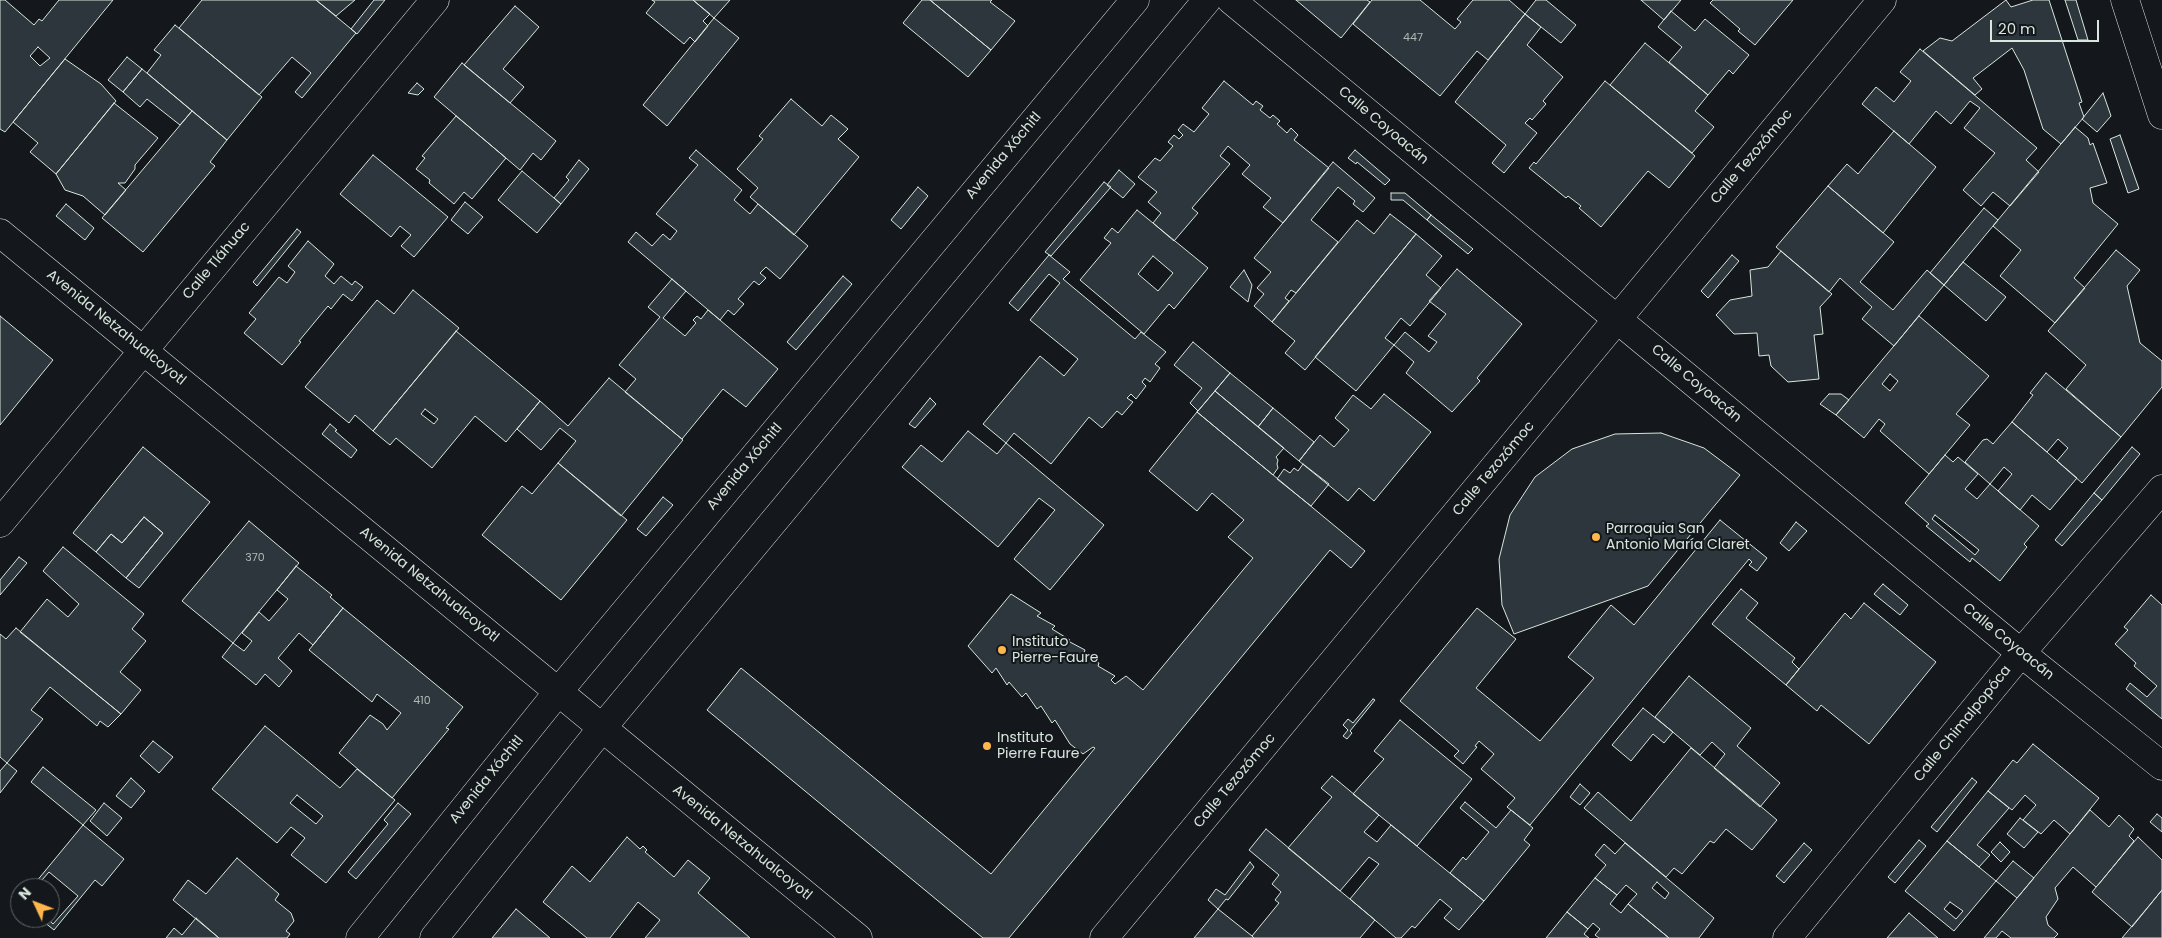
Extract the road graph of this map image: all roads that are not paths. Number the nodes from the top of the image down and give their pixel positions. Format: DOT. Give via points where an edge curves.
graph roads {
  1 [pos="435,0"];
  2 [pos="1135,0"];
  3 [pos="1207,0"];
  4 [pos="1231,0"];
  5 [pos="1882,0"];
  6 [pos="2125,0"];
  7 [pos="2162,115"];
  8 [pos="0,233"];
  9 [pos="1618,320"];
  10 [pos="143,350"];
  11 [pos="2162,489"];
  12 [pos="0,523"];
  13 [pos="2021,653"];
  14 [pos="558,692"];
  15 [pos="602,728"];
  16 [pos="2162,766"];
  17 [pos="360,938"];
  18 [pos="434,938"];
  19 [pos="858,938"];
  20 [pos="1104,938"];
  21 [pos="1787,938"];
  1 -- 10 [label="street, Calle Tláhuac"];
  2 -- 14 [label="street, Avenida Xóchitl"];
  3 -- 15 [label="street"];
  4 -- 9 [label="street, Calle Coyoacán"];
  5 -- 9 [label="street, Calle Tezozómoc"];
  6 -- 7 [label="street"];
  8 -- 10 [label="street, Avenida Netzahualcoyotl"];
  9 -- 13 [label="street, Calle Coyoacán"];
  9 -- 20 [label="street, Calle Tezozómoc"];
  10 -- 12 [label="street, Calle Tláhuac"];
  10 -- 14 [label="street, Avenida Netzahualcoyotl"];
  11 -- 13 [label="street, Calle Chimalpopóca"];
  13 -- 16 [label="street, Calle Coyoacán"];
  13 -- 21 [label="street, Calle Chimalpopóca"];
  14 -- 15 [label="street, Avenida Netzahualcoyotl"];
  14 -- 17 [label="street, Avenida Xóchitl"];
  15 -- 18 [label="street"];
  15 -- 19 [label="street, Avenida Netzahualcoyotl"];
}
